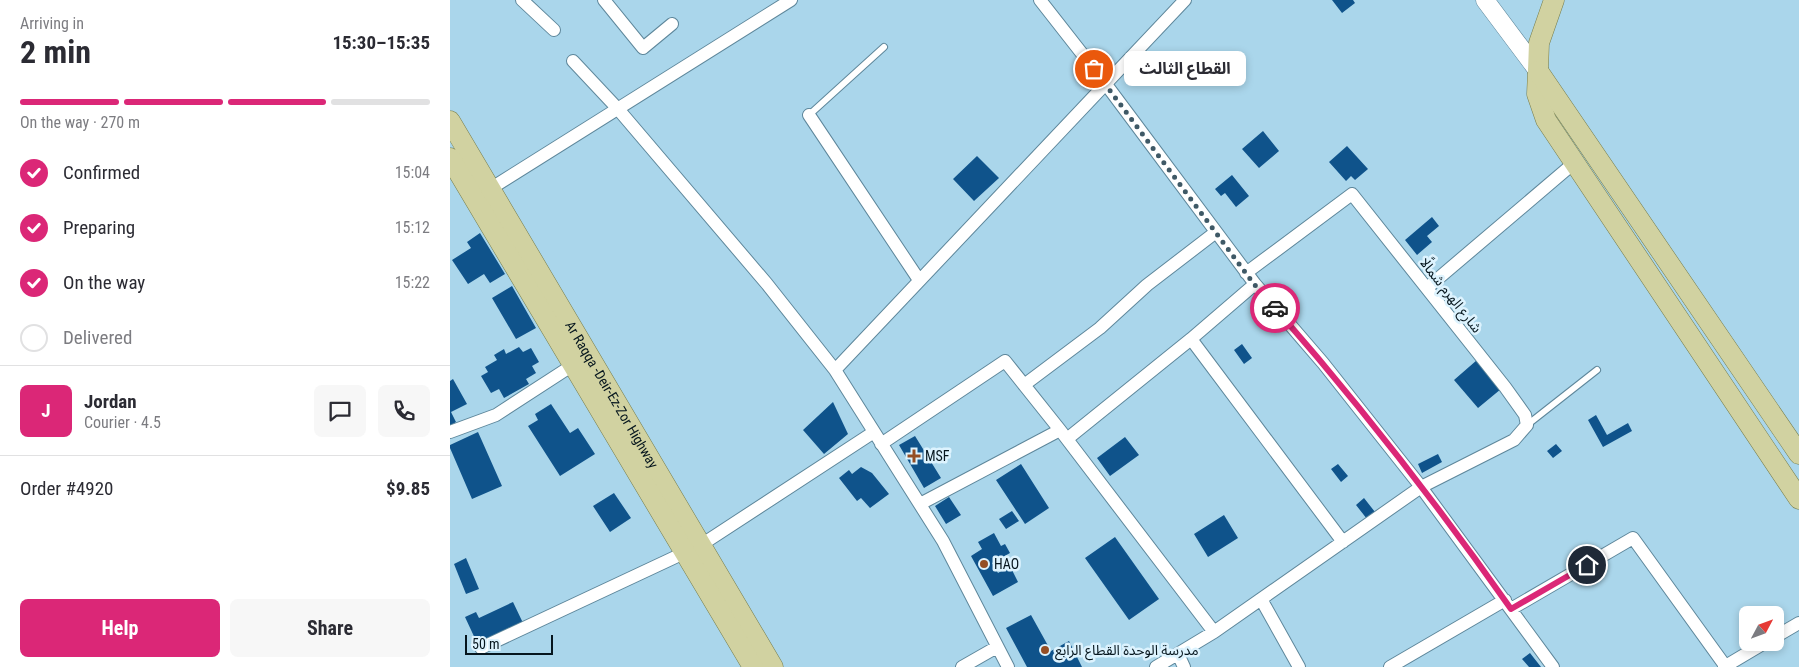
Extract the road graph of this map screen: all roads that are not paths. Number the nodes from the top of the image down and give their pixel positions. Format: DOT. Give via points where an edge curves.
graph roads {
  1 [pos="522,0"];
  2 [pos="604,0"];
  3 [pos="791,0"];
  4 [pos="1040,0"];
  5 [pos="1185,0"];
  6 [pos="1485,0"];
  7 [pos="1554,0"];
  8 [pos="672,24"];
  9 [pos="554,30"];
  10 [pos="884,47"];
  11 [pos="573,61"];
  12 [pos="1538,71"];
  13 [pos="1105,83"];
  14 [pos="618,109"];
  15 [pos="809,115"];
  16 [pos="450,121"];
  17 [pos="450,158"];
  18 [pos="1574,163"];
  19 [pos="490,189"];
  20 [pos="1216,232"];
  21 [pos="1246,273"];
  22 [pos="919,280"];
  23 [pos="1254,284"];
  24 [pos="1427,288"];
  25 [pos="1191,339"];
  26 [pos="573,364"];
  27 [pos="835,370"];
  28 [pos="1597,370"];
  29 [pos="1024,386"];
  30 [pos="1526,425"];
  31 [pos="450,432"];
  32 [pos="874,432"];
  33 [pos="1064,434"];
  34 [pos="881,444"];
  35 [pos="1799,454"];
  36 [pos="1422,487"];
  37 [pos="1799,498"];
  38 [pos="920,504"];
  39 [pos="1343,542"];
  40 [pos="692,548"];
  41 [pos="1261,599"];
  42 [pos="1508,605"];
  43 [pos="1799,623"];
  44 [pos="1214,632"];
  45 [pos="1784,632"];
  46 [pos="997,647"];
  47 [pos="481,648"];
  48 [pos="1751,651"];
  49 [pos="1178,654"];
  50 [pos="753,667"];
  51 [pos="773,667"];
  52 [pos="962,667"];
  53 [pos="1008,667"];
  54 [pos="1156,667"];
  55 [pos="1184,667"];
  56 [pos="1299,667"];
  57 [pos="1390,667"];
  58 [pos="1552,667"];
  59 [pos="1725,667"];
  1 -- 9 [label="street"];
  2 -- 8 [label="street" via="643,48"];
  3 -- 14 [label="street"];
  4 -- 13 [label="street"];
  5 -- 13 [label="street"];
  6 -- 12 [label="main road"];
  7 -- 12 [label="main road" via="1540,43"];
  10 -- 15 [label="lane"];
  11 -- 14 [label="street"];
  12 -- 18 [label="main road" via="1537,94 1546,120"];
  12 -- 35 [label="main road"];
  13 -- 20 [label="street"];
  13 -- 22 [label="street"];
  14 -- 19 [label="street"];
  14 -- 27 [label="street" via="767,284"];
  15 -- 22 [label="street"];
  16 -- 19 [label="main road, Ar Raqqa -Deir-Ez-Zor Highway"];
  17 -- 26 [label="main road, Ar Raqqa -Deir-Ez-Zor Highway"];
  18 -- 24 [label="street"];
  18 -- 37 [label="main road"];
  19 -- 40 [label="main road, Ar Raqqa -Deir-Ez-Zor Highway"];
  20 -- 21 [label="street"];
  20 -- 29 [label="street"];
  21 -- 23 [label="street"];
  21 -- 24 [label="street, شارع الهرم شمالًا" via="1352,194"];
  22 -- 27 [label="street"];
  23 -- 25 [label="street"];
  23 -- 36 [label="street" via="1323,363"];
  24 -- 30 [label="street, شارع الهرم شمالًا" via="1505,387 1525,415"];
  25 -- 33 [label="street"];
  25 -- 39 [label="street"];
  26 -- 31 [label="street" via="496,415"];
  26 -- 40 [label="main road, Ar Raqqa -Deir-Ez-Zor Highway"];
  27 -- 32 [label="street"];
  28 -- 30 [label="lane"];
  29 -- 33 [label="street"];
  29 -- 34 [label="street" via="1005,361"];
  30 -- 36 [label="street" via="1514,440"];
  32 -- 34 [label="street"];
  32 -- 40 [label="street"];
  33 -- 38 [label="street"];
  33 -- 44 [label="street"];
  34 -- 38 [label="street"];
  36 -- 39 [label="street"];
  36 -- 42 [label="street"];
  38 -- 46 [label="street"];
  39 -- 41 [label="street"];
  40 -- 47 [label="street"];
  40 -- 50 [label="main road, Ar Raqqa -Deir-Ez-Zor Highway"];
  40 -- 51 [label="main road, Ar Raqqa -Deir-Ez-Zor Highway"];
  41 -- 44 [label="street"];
  41 -- 56 [label="street"];
  42 -- 57 [label="street"];
  42 -- 58 [label="street"];
  42 -- 59 [label="street" via="1633,538"];
  43 -- 45 [label="street"];
  44 -- 49 [label="street"];
  46 -- 52 [label="street"];
  46 -- 53 [label="street"];
  48 -- 59 [label="street"];
  49 -- 54 [label="street"];
  49 -- 55 [label="street"];
}
